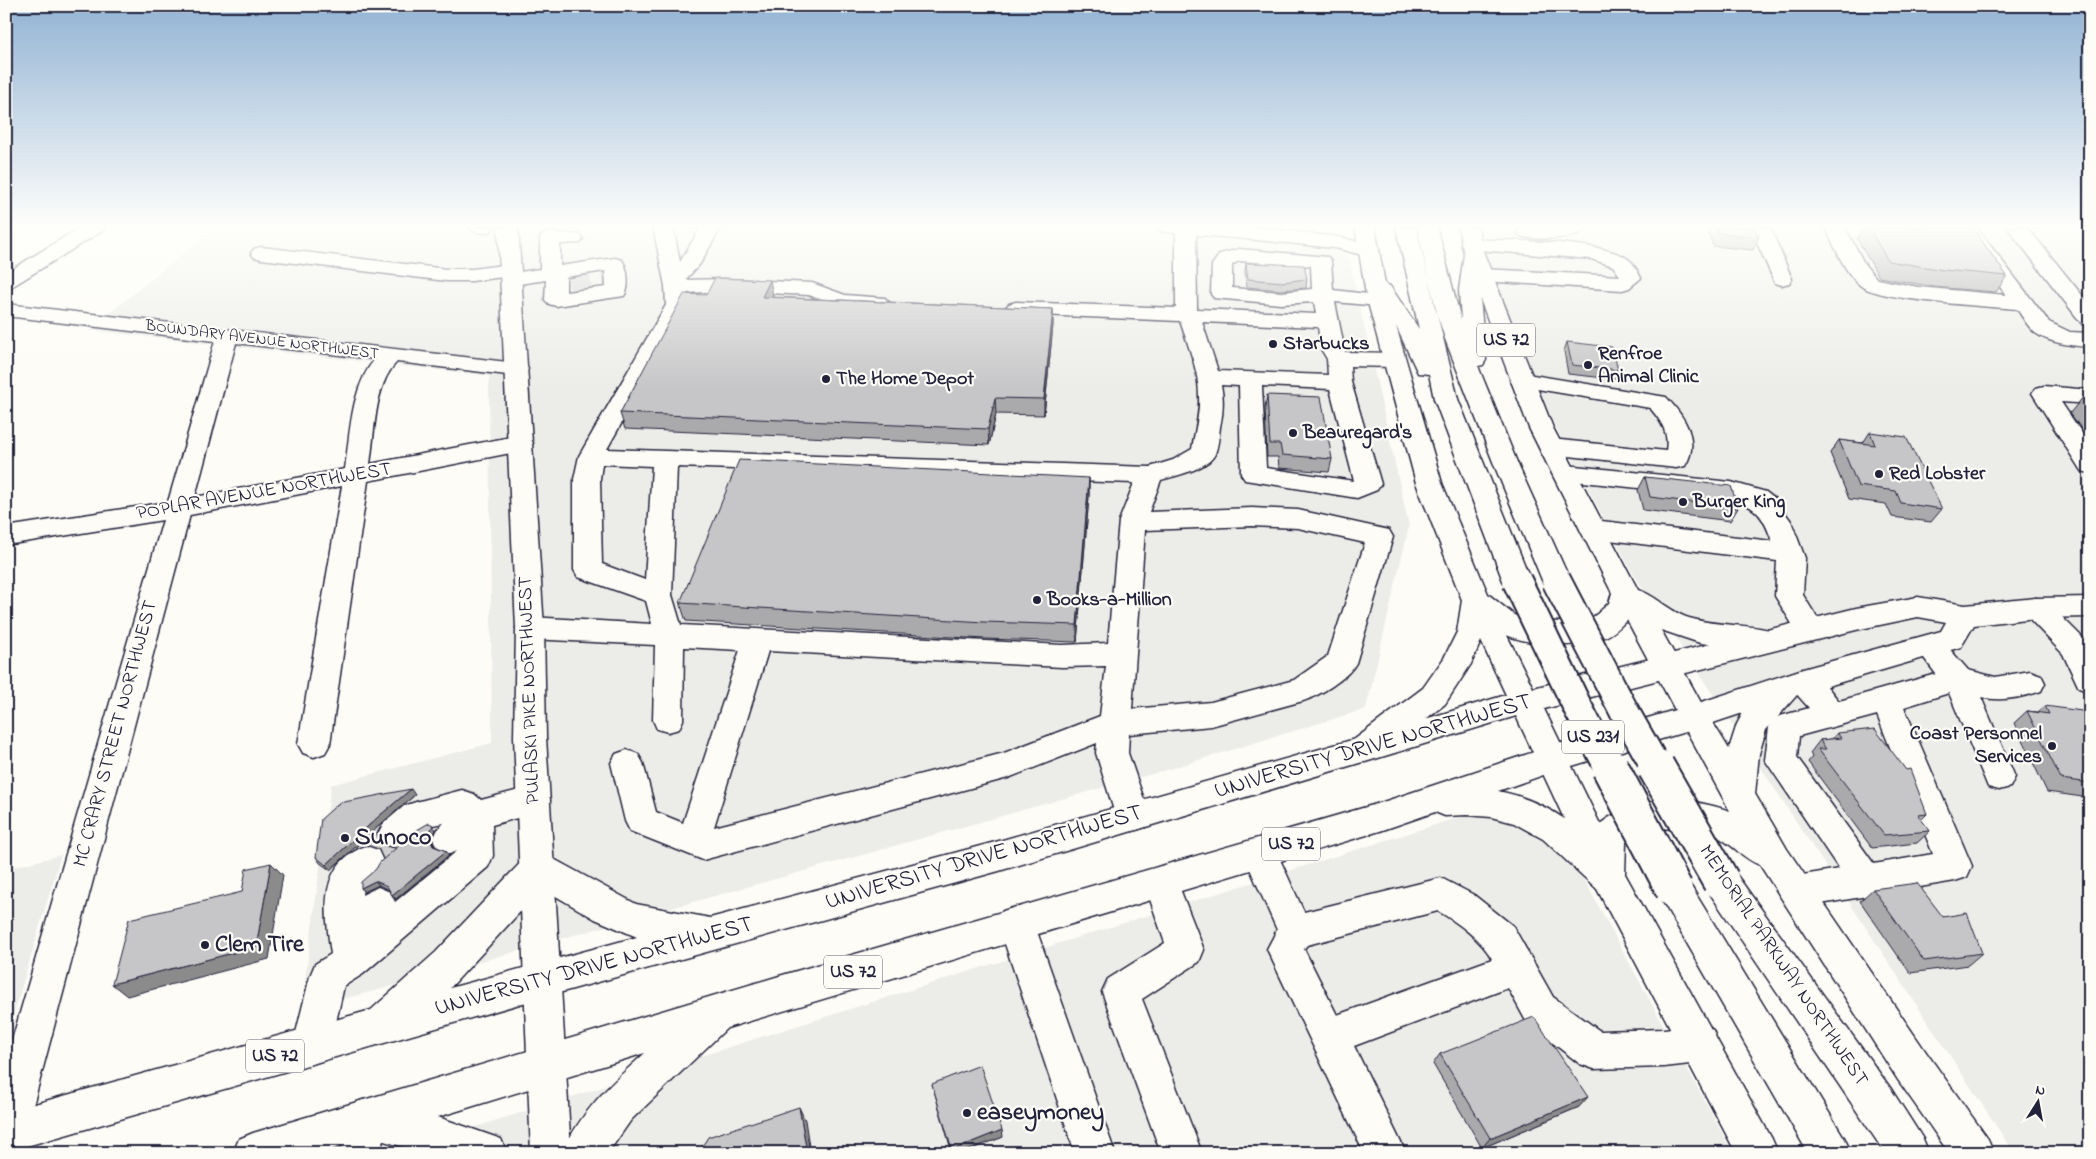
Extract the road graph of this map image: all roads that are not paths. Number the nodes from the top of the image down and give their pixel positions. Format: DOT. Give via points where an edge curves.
graph roads {
  1 [pos="511,281"];
  2 [pos="558,281"];
  3 [pos="613,281"];
  4 [pos="1185,281"];
  5 [pos="1221,281"];
  6 [pos="1322,281"];
  7 [pos="1374,281"];
  8 [pos="1377,281"];
  9 [pos="1419,281"];
  10 [pos="1440,281"];
  11 [pos="1469,281"];
  12 [pos="1485,281"];
  13 [pos="1577,281"];
  14 [pos="1626,281"];
  15 [pos="1868,281"];
  16 [pos="2006,281"];
  17 [pos="2060,281"];
  18 [pos="675,283"];
  19 [pos="1221,294"];
  20 [pos="1323,295"];
  21 [pos="1378,300"];
  22 [pos="896,303"];
  23 [pos="2022,303"];
  24 [pos="1187,304"];
  25 [pos="997,307"];
  26 [pos="6,310"];
  27 [pos="2090,319"];
  28 [pos="1327,321"];
  29 [pos="227,336"];
  30 [pos="2090,340"];
  31 [pos="392,355"];
  32 [pos="1393,360"];
  33 [pos="517,370"];
  34 [pos="1339,370"];
  35 [pos="1208,378"];
  36 [pos="1250,379"];
  37 [pos="1521,380"];
  38 [pos="2090,397"];
  39 [pos="1446,399"];
  40 [pos="1483,405"];
  41 [pos="521,443"];
  42 [pos="1551,448"];
  43 [pos="591,456"];
  44 [pos="665,459"];
  45 [pos="2090,465"];
  46 [pos="1565,473"];
  47 [pos="1150,475"];
  48 [pos="356,476"];
  49 [pos="1303,481"];
  50 [pos="177,509"];
  51 [pos="1298,519"];
  52 [pos="1132,521"];
  53 [pos="1593,529"];
  54 [pos="6,536"];
  55 [pos="1789,553"];
  56 [pos="1626,593"];
  57 [pos="658,595"];
  58 [pos="1476,600"];
  59 [pos="2090,607"];
  60 [pos="2036,608"];
  61 [pos="1965,615"];
  62 [pos="530,628"];
  63 [pos="1810,630"];
  64 [pos="670,636"];
  65 [pos="1767,640"];
  66 [pos="757,641"];
  67 [pos="1930,646"];
  68 [pos="2082,651"];
  69 [pos="1122,654"];
  70 [pos="1667,666"];
  71 [pos="1958,679"];
  72 [pos="2090,680"];
  73 [pos="2030,683"];
  74 [pos="1795,684"];
  75 [pos="1886,701"];
  76 [pos="1524,702"];
  77 [pos="1832,714"];
  78 [pos="1694,717"];
  79 [pos="668,720"];
  80 [pos="1115,723"];
  81 [pos="314,744"];
  82 [pos="1365,749"];
  83 [pos="1552,759"];
  84 [pos="627,763"];
  85 [pos="1999,777"];
  86 [pos="1738,796"];
  87 [pos="534,800"];
  88 [pos="1421,804"];
  89 [pos="474,816"];
  90 [pos="1133,817"];
  91 [pos="395,834"];
  92 [pos="450,839"];
  93 [pos="693,842"];
  94 [pos="1260,853"];
  95 [pos="1775,860"];
  96 [pos="366,861"];
  97 [pos="538,868"];
  98 [pos="1609,878"];
  99 [pos="1866,880"];
  100 [pos="1160,882"];
  101 [pos="1796,892"];
  102 [pos="378,903"];
  103 [pos="1016,923"];
  104 [pos="1295,931"];
  105 [pos="716,933"];
  106 [pos="347,948"];
  107 [pos="1516,968"];
  108 [pos="544,980"];
  109 [pos="717,1012"];
  110 [pos="380,1026"];
  111 [pos="1328,1037"];
  112 [pos="1699,1044"];
  113 [pos="312,1045"];
  114 [pos="546,1065"];
  115 [pos="366,1130"];
  116 [pos="6,1132"];
  117 [pos="1376,1150"];
  118 [pos="253,1153"];
  119 [pos="486,1153"];
  120 [pos="551,1153"];
  121 [pos="584,1153"];
  122 [pos="1096,1153"];
  123 [pos="1182,1153"];
  124 [pos="1758,1153"];
  125 [pos="1831,1153"];
  126 [pos="1909,1153"];
  127 [pos="1974,1153"];
  1 -- 33 [label="main road, PULASKI PIKE NORTHWEST"];
  2 -- 3 [label="main road" via="556,300 617,292"];
  4 -- 24 [label="main road"];
  5 -- 19 [label="main road"];
  6 -- 20 [label="main road"];
  7 -- 21 [label="main road"];
  8 -- 39 [label="main road" via="1407,327 1425,367"];
  9 -- 39 [label="main road, US 231"];
  10 -- 40 [label="main road, MEMORIAL PARKWAY NORTHWEST / US 231" via="1456,339"];
  11 -- 40 [label="main road" via="1473,346"];
  12 -- 37 [label="main road, US 72"];
  13 -- 14 [label="main road" via="1622,284"];
  15 -- 23 [label="main road" via="1893,289"];
  16 -- 23 [label="main road"];
  17 -- 27 [label="main road"];
  18 -- 22 [label="main road" via="812,289 842,301"];
  18 -- 43 [label="main road" via="677,305"];
  19 -- 20 [label="main road" via="1281,298"];
  19 -- 24 [label="main road"];
  20 -- 21 [label="main road"];
  20 -- 28 [label="main road"];
  21 -- 32 [label="main road"];
  23 -- 30 [label="main road" via="2041,327 2056,335"];
  24 -- 25 [label="main road"];
  24 -- 28 [label="main road"];
  24 -- 35 [label="main road"];
  26 -- 29 [label="main road, BOUNDARY AVENUE NORTHWEST"];
  28 -- 34 [label="main road"];
  29 -- 31 [label="main road, BOUNDARY AVENUE NORTHWEST"];
  29 -- 50 [label="main road, MC CRARY STREET NORTHWEST"];
  31 -- 33 [label="main road, BOUNDARY AVENUE NORTHWEST"];
  31 -- 48 [label="main road" via="373,377"];
  32 -- 34 [label="main road"];
  32 -- 58 [label="main road" via="1429,483"];
  33 -- 41 [label="main road, PULASKI PIKE NORTHWEST"];
  34 -- 36 [label="main road"];
  34 -- 49 [label="main road" via="1368,484 1357,490"];
  35 -- 36 [label="main road"];
  35 -- 47 [label="main road" via="1210,418 1203,453 1182,466"];
  36 -- 49 [label="main road" via="1254,474"];
  37 -- 42 [label="main road, US 72"];
  37 -- 42 [label="main road" via="1658,402 1675,422 1679,436 1676,460"];
  38 -- 45 [label="main road" via="2044,393"];
  39 -- 125 [label="main road, US 231, bridge" via="1517,581 1578,708 1674,889"];
  40 -- 126 [label="main road, MEMORIAL PARKWAY NORTHWEST / US 231, bridge" via="1556,580 1623,709 1721,881"];
  41 -- 48 [label="main road, POPLAR AVENUE NORTHWEST"];
  41 -- 62 [label="main road, PULASKI PIKE NORTHWEST"];
  42 -- 46 [label="main road, US 72"];
  43 -- 44 [label="main road"];
  43 -- 57 [label="main road" via="587,479 588,570"];
  44 -- 47 [label="main road"];
  44 -- 57 [label="main road"];
  46 -- 53 [label="main road, US 72"];
  46 -- 55 [label="main road" via="1742,492 1762,502 1778,520"];
  47 -- 52 [label="main road"];
  48 -- 50 [label="main road, POPLAR AVENUE NORTHWEST"];
  48 -- 81 [label="main road"];
  49 -- 51 [label="main road"];
  50 -- 54 [label="main road, POPLAR AVENUE NORTHWEST"];
  50 -- 116 [label="main road, MC CRARY STREET NORTHWEST"];
  51 -- 52 [label="main road" via="1252,517"];
  51 -- 80 [label="main road" via="1380,536 1341,663 1303,689 1211,714"];
  52 -- 69 [label="main road"];
  53 -- 55 [label="main road"];
  53 -- 56 [label="main road, US 72"];
  55 -- 63 [label="main road" via="1789,596"];
  56 -- 58 [label="main road" via="1622,608 1607,622 1594,630 1574,634 1524,631 1504,623"];
  56 -- 65 [label="main road" via="1661,619 1691,629"];
  56 -- 70 [label="main road, US 72"];
  57 -- 64 [label="main road"];
  58 -- 76 [label="main road"];
  58 -- 82 [label="main road, US 72" via="1471,632 1456,664 1434,696"];
  59 -- 60 [label="main road, UNIVERSITY DRIVE NORTHWEST"];
  60 -- 61 [label="main road, UNIVERSITY DRIVE NORTHWEST"];
  60 -- 68 [label="main road"];
  61 -- 63 [label="main road, UNIVERSITY DRIVE NORTHWEST" via="1918,607"];
  61 -- 67 [label="main road" via="1951,639"];
  62 -- 64 [label="main road"];
  62 -- 87 [label="main road, PULASKI PIKE NORTHWEST" via="530,737"];
  63 -- 65 [label="main road, UNIVERSITY DRIVE NORTHWEST"];
  64 -- 66 [label="main road"];
  64 -- 79 [label="main road"];
  65 -- 70 [label="main road, UNIVERSITY DRIVE NORTHWEST"];
  66 -- 69 [label="main road" via="1062,656"];
  66 -- 93 [label="main road"];
  67 -- 71 [label="main road"];
  67 -- 74 [label="main road"];
  68 -- 72 [label="main road"];
  69 -- 80 [label="main road"];
  70 -- 76 [label="main road, UNIVERSITY DRIVE NORTHWEST / US 72"];
  70 -- 78 [label="main road, US 72"];
  71 -- 73 [label="main road" via="1995,689"];
  71 -- 75 [label="main road"];
  71 -- 85 [label="main road"];
  74 -- 77 [label="main road"];
  74 -- 78 [label="main road"];
  74 -- 86 [label="main road" via="1752,724"];
  75 -- 77 [label="main road"];
  75 -- 99 [label="main road" via="1955,866"];
  76 -- 82 [label="main road, UNIVERSITY DRIVE NORTHWEST / US 72"];
  76 -- 83 [label="main road"];
  77 -- 99 [label="main road" via="1784,727 1781,760"];
  78 -- 83 [label="main road, US 72"];
  78 -- 86 [label="main road"];
  80 -- 90 [label="main road" via="1112,753"];
  80 -- 93 [label="main road" via="994,769 703,845"];
  82 -- 90 [label="main road, UNIVERSITY DRIVE NORTHWEST / US 72"];
  83 -- 88 [label="main road, US 72"];
  83 -- 98 [label="main road"];
  84 -- 93 [label="main road" via="642,821"];
  86 -- 95 [label="main road"];
  87 -- 89 [label="main road"];
  87 -- 97 [label="main road, PULASKI PIKE NORTHWEST"];
  88 -- 94 [label="main road, US 72"];
  88 -- 98 [label="main road" via="1485,803 1536,817 1564,837"];
  89 -- 91 [label="main road" via="469,807 462,804 416,816"];
  89 -- 92 [label="main road"];
  89 -- 106 [label="main road" via="476,856"];
  90 -- 105 [label="main road, UNIVERSITY DRIVE NORTHWEST / US 72"];
  94 -- 100 [label="main road, US 72"];
  94 -- 104 [label="main road"];
  95 -- 98 [label="main road" via="1740,832 1718,821 1672,815 1627,822 1609,836"];
  95 -- 101 [label="main road"];
  96 -- 106 [label="main road" via="348,877 345,887"];
  97 -- 105 [label="main road" via="634,919"];
  97 -- 108 [label="main road, PULASKI PIKE NORTHWEST"];
  97 -- 110 [label="main road" via="449,964"];
  98 -- 112 [label="main road"];
  99 -- 101 [label="main road"];
  100 -- 103 [label="main road, US 72"];
  100 -- 123 [label="main road" via="1186,950 1122,992"];
  101 -- 127 [label="main road"];
  102 -- 106 [label="main road"];
  103 -- 109 [label="main road, US 72"];
  103 -- 122 [label="main road"];
  104 -- 107 [label="main road" via="1441,894 1462,906 1500,938"];
  104 -- 111 [label="main road" via="1285,949"];
  105 -- 108 [label="main road, UNIVERSITY DRIVE NORTHWEST / US 72"];
  106 -- 113 [label="main road" via="328,976"];
  107 -- 111 [label="main road"];
  107 -- 112 [label="main road" via="1540,1010 1594,1050"];
  108 -- 110 [label="main road, UNIVERSITY DRIVE NORTHWEST / US 72"];
  108 -- 114 [label="main road, PULASKI PIKE NORTHWEST"];
  109 -- 114 [label="main road, US 72"];
  109 -- 121 [label="main road" via="617,1106"];
  110 -- 113 [label="main road, UNIVERSITY DRIVE NORTHWEST / US 72"];
  111 -- 117 [label="main road"];
  112 -- 124 [label="main road"];
  113 -- 116 [label="main road, UNIVERSITY DRIVE NORTHWEST / US 72"];
  114 -- 115 [label="main road, US 72"];
  114 -- 120 [label="main road, PULASKI PIKE NORTHWEST"];
  115 -- 118 [label="main road, US 72"];
  115 -- 119 [label="main road" via="409,1130 455,1140"];
}
